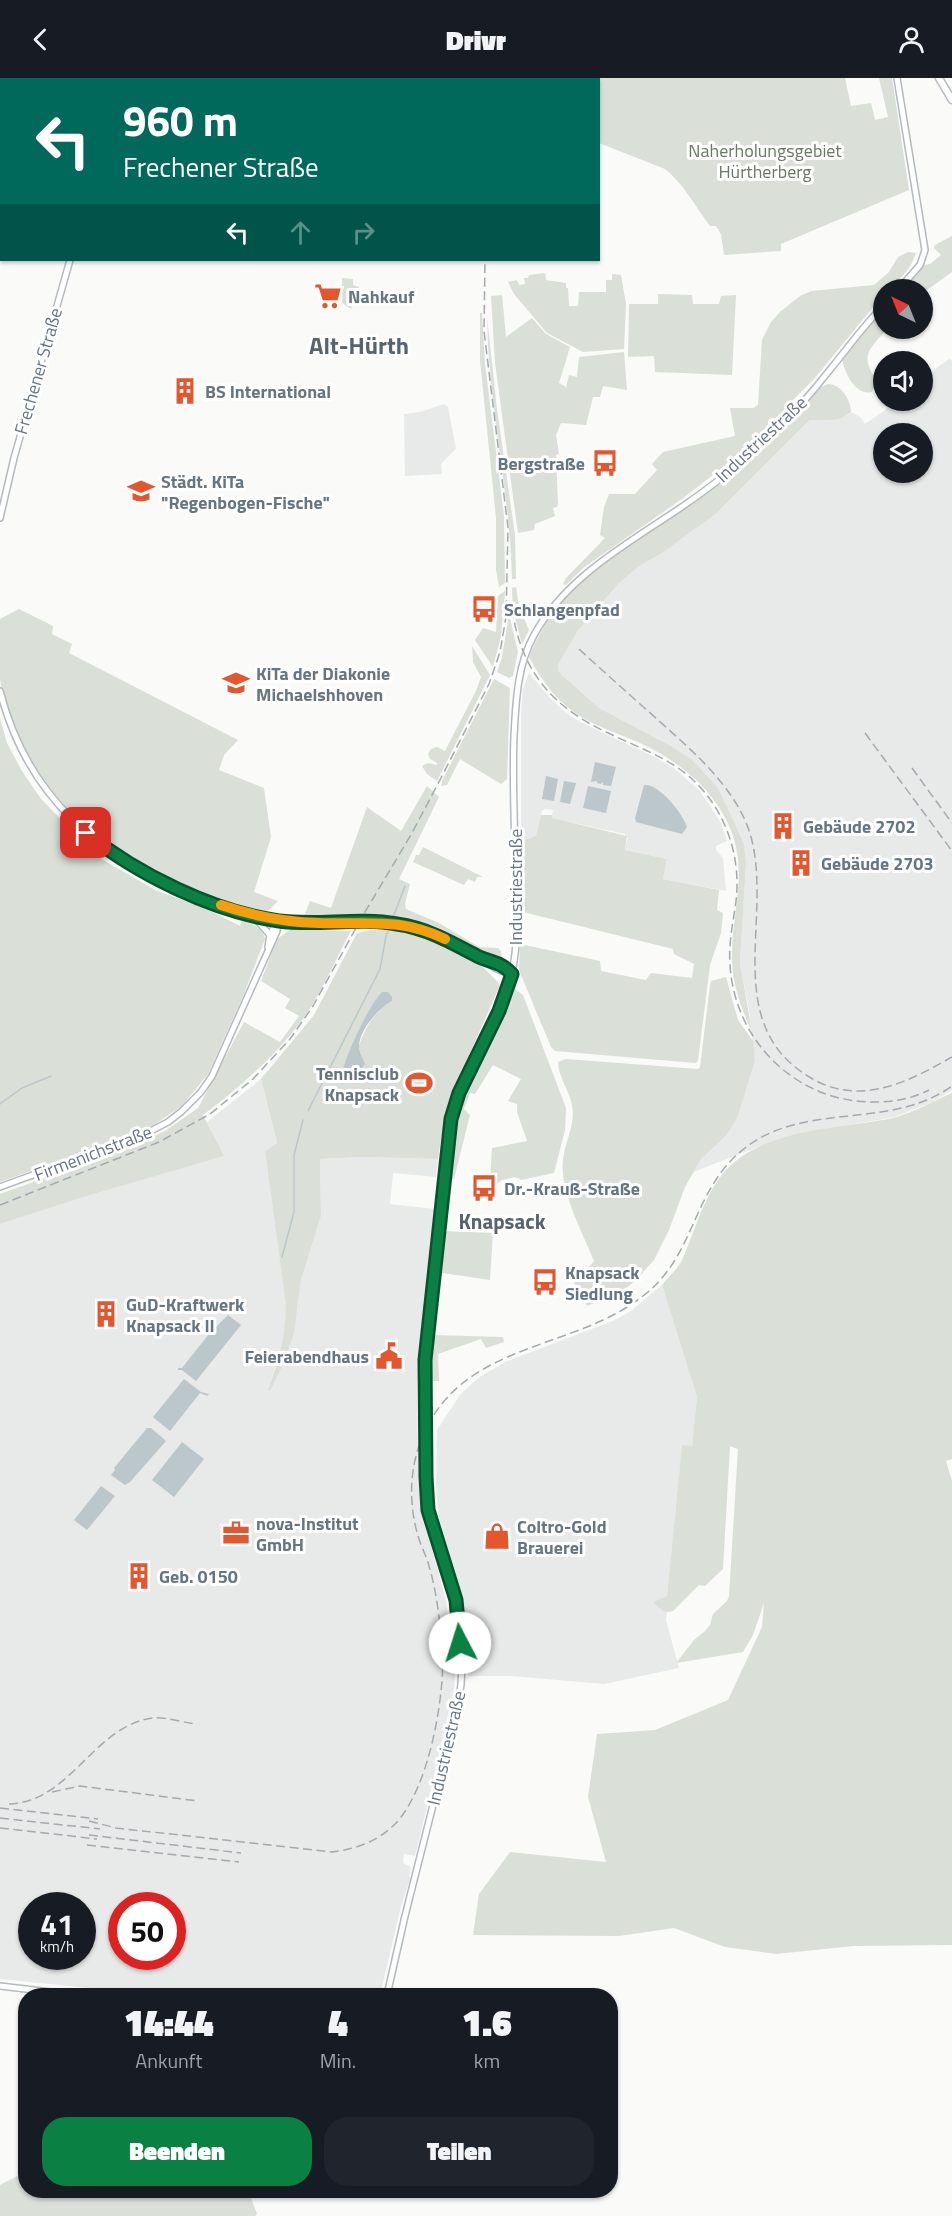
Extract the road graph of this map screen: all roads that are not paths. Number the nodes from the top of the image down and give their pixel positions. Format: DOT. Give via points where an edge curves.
graph roads {
  1 [pos="897,78"];
  2 [pos="939,78"];
  3 [pos="952,100"];
  4 [pos="70,261"];
  5 [pos="908,279"];
  6 [pos="873,318"];
  7 [pos="0,518"];
  8 [pos="0,691"];
  9 [pos="252,915"];
  10 [pos="278,921"];
  11 [pos="270,934"];
  12 [pos="267,954"];
  13 [pos="512,974"];
  14 [pos="0,1187"];
  15 [pos="0,1986"];
  16 [pos="18,1988"];
  17 [pos="389,1988"];
  1 -- 5 [label="main road" via="925,250 920,265"];
  2 -- 3 [label="main road"];
  4 -- 7 [label="main road, Frechener Straße"];
  6 -- 13 [label="main road, Industriestraße" via="767,439 710,487 587,573 558,600 536,632 523,661 515,707 517,925"];
  8 -- 9 [label="main road" via="26,757 53,797 86,833 140,871"];
  9 -- 10 [label="main road"];
  9 -- 11 [label="main road"];
  10 -- 11 [label="main road, Firmenichstraße"];
  10 -- 12 [label="main road, Firmenichstraße"];
  10 -- 13 [label="main road" via="395,923 425,930 504,965"];
  11 -- 12 [label="main road, Firmenichstraße"];
  12 -- 14 [label="main road, Firmenichstraße" via="212,1076 181,1112 143,1136"];
  13 -- 17 [label="main road, Industriestraße" via="451,1119 425,1360 426,1477 428,1510 456,1600 461,1685"];
  15 -- 16 [label="main road"];
}
